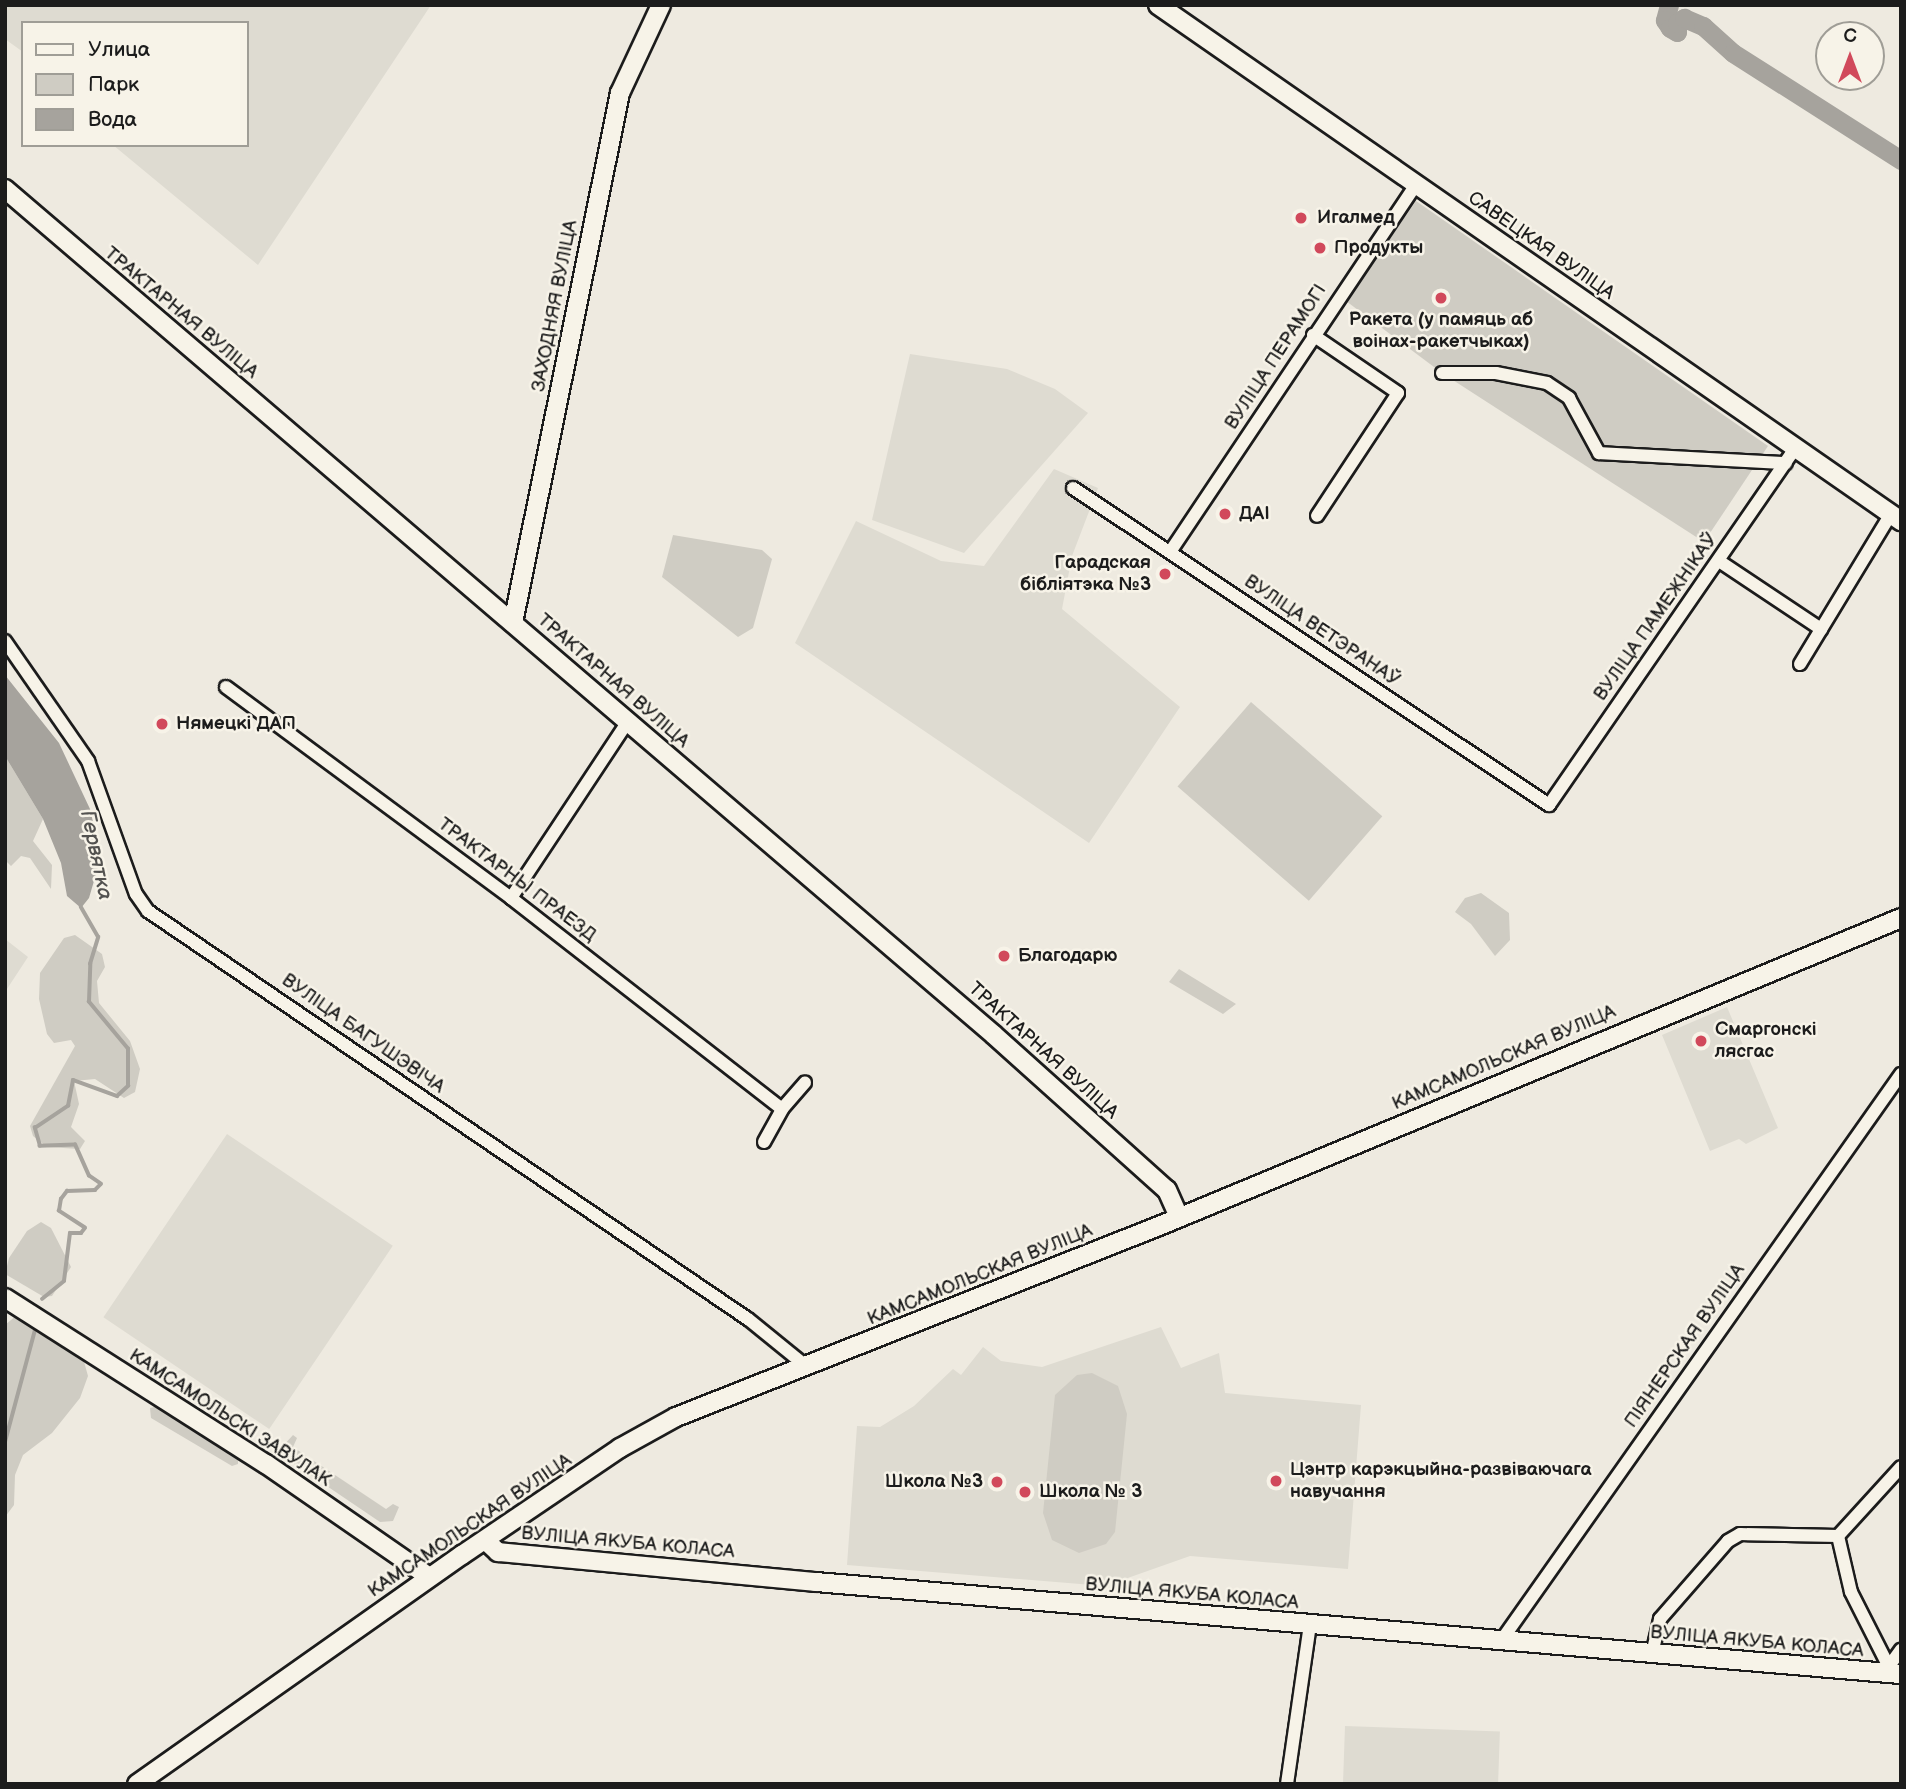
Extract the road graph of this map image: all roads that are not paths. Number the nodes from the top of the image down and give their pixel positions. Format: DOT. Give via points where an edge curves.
graph roads {
  1 [pos="661,5"];
  2 [pos="1158,5"];
  3 [pos="1416,184"];
  4 [pos="5,189"];
  5 [pos="1313,335"];
  6 [pos="1442,373"];
  7 [pos="1790,457"];
  8 [pos="1073,488"];
  9 [pos="1317,516"];
  10 [pos="1896,518"];
  11 [pos="1170,552"];
  12 [pos="1718,561"];
  13 [pos="513,623"];
  14 [pos="1821,629"];
  15 [pos="5,641"];
  16 [pos="1800,664"];
  17 [pos="226,687"];
  18 [pos="628,721"];
  19 [pos="1549,805"];
  20 [pos="511,898"];
  21 [pos="1901,918"];
  22 [pos="1901,1074"];
  23 [pos="806,1083"];
  24 [pos="782,1109"];
  25 [pos="764,1142"];
  26 [pos="1179,1217"];
  27 [pos="5,1298"];
  28 [pos="807,1367"];
  29 [pos="1901,1466"];
  30 [pos="1838,1536"];
  31 [pos="485,1540"];
  32 [pos="429,1577"];
  33 [pos="1310,1625"];
  34 [pos="1501,1641"];
  35 [pos="1901,1650"];
  36 [pos="1652,1654"];
  37 [pos="1891,1670"];
  38 [pos="137,1784"];
  39 [pos="1287,1784"];
  1 -- 13 [label="main road, ЗАХОДНЯЯ ВУЛІЦА" via="620,93"];
  2 -- 3 [label="main road, САВЕЦКАЯ ВУЛІЦА"];
  3 -- 5 [label="street, ВУЛІЦА ПЕРАМОГІ"];
  3 -- 7 [label="main road, САВЕЦКАЯ ВУЛІЦА"];
  4 -- 13 [label="main road, ТРАКТАРНАЯ ВУЛІЦА"];
  5 -- 9 [label="street" via="1398,393"];
  5 -- 11 [label="street, ВУЛІЦА ПЕРАМОГІ"];
  6 -- 7 [label="street" via="1496,373 1547,383 1569,398 1599,453"];
  7 -- 10 [label="main road, САВЕЦКАЯ ВУЛІЦА"];
  7 -- 12 [label="street, ВУЛІЦА ПАМЕЖНІКАЎ"];
  8 -- 11 [label="street, ВУЛІЦА ВЕТЭРАНАЎ"];
  10 -- 14 [label="street"];
  11 -- 19 [label="street, ВУЛІЦА ВЕТЭРАНАЎ"];
  12 -- 14 [label="street"];
  12 -- 19 [label="street, ВУЛІЦА ПАМЕЖНІКАЎ"];
  13 -- 18 [label="main road, ТРАКТАРНАЯ ВУЛІЦА"];
  14 -- 16 [label="street"];
  15 -- 28 [label="street, ВУЛІЦА БАГУШЭВІЧА" via="88,761 136,894 148,911 748,1319"];
  17 -- 20 [label="street, ТРАКТАРНЫ ПРАЕЗД"];
  18 -- 20 [label="street"];
  18 -- 26 [label="main road, ТРАКТАРНАЯ ВУЛІЦА" via="995,1035 1167,1190"];
  20 -- 24 [label="street, ТРАКТАРНЫ ПРАЕЗД"];
  21 -- 26 [label="main road, КАМСАМОЛЬСКАЯ ВУЛІЦА"];
  22 -- 34 [label="street, ПІЯНЕРСКАЯ ВУЛІЦА"];
  23 -- 24 [label="street"];
  24 -- 25 [label="street"];
  26 -- 28 [label="main road, КАМСАМОЛЬСКАЯ ВУЛІЦА"];
  27 -- 32 [label="main road, КАМСАМОЛЬСКІ ЗАВУЛАК" via="266,1464"];
  28 -- 31 [label="main road, КАМСАМОЛЬСКАЯ ВУЛІЦА" via="648,1430"];
  29 -- 30 [label="street"];
  30 -- 36 [label="street" via="1740,1534 1728,1541 1660,1619"];
  30 -- 37 [label="street" via="1851,1592"];
  31 -- 32 [label="main road, КАМСАМОЛЬСКАЯ ВУЛІЦА"];
  31 -- 33 [label="main road, ВУЛІЦА ЯКУБА КОЛАСА" via="498,1552"];
  32 -- 38 [label="main road, КАМСАМОЛЬСКАЯ ВУЛІЦА"];
  33 -- 34 [label="main road, ВУЛІЦА ЯКУБА КОЛАСА"];
  33 -- 39 [label="street"];
  34 -- 36 [label="main road, ВУЛІЦА ЯКУБА КОЛАСА"];
  35 -- 37 [label="street"];
  36 -- 37 [label="main road, ВУЛІЦА ЯКУБА КОЛАСА"];
}
